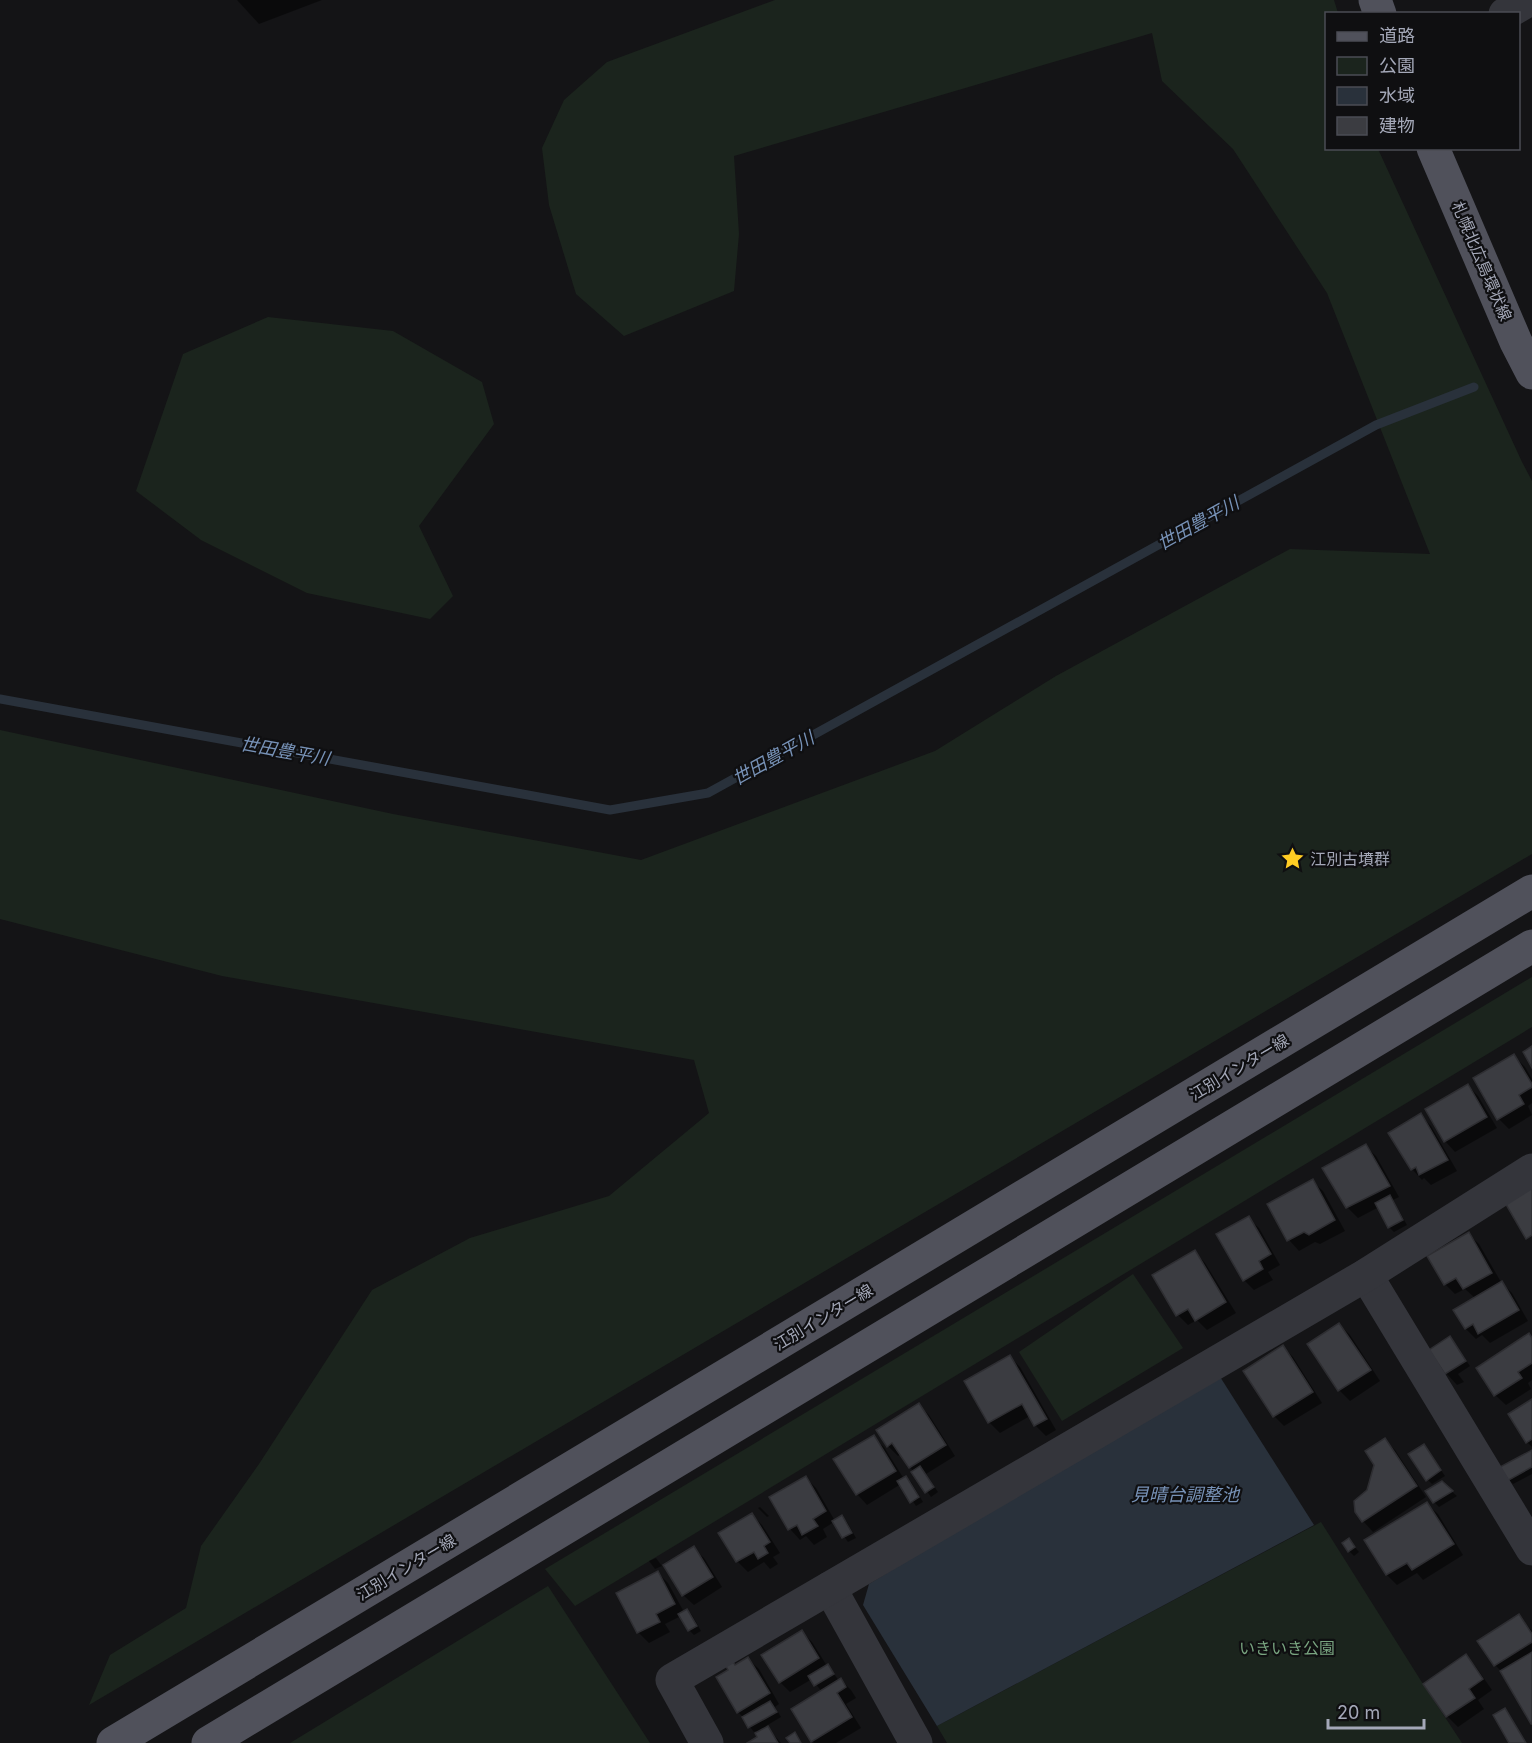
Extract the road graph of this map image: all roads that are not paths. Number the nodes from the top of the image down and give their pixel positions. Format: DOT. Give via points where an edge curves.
graph roads {
  1 [pos="1529,0"];
  2 [pos="1508,12"];
  3 [pos="1434,150"];
  4 [pos="1532,373"];
  5 [pos="1532,891"];
  6 [pos="1532,946"];
  7 [pos="1532,1170"];
  8 [pos="1366,1275"];
  9 [pos="1532,1549"];
  10 [pos="830,1588"];
  11 [pos="914,1742"];
  12 [pos="113,1743"];
  13 [pos="208,1743"];
  14 [pos="707,1743"];
  1 -- 2 [label="street"];
  3 -- 4 [label="main road, 札幌北広島環状線"];
  5 -- 12 [label="main road, 江別インター線"];
  6 -- 13 [label="main road"];
  7 -- 8 [label="street"];
  8 -- 9 [label="street"];
  8 -- 10 [label="street"];
  10 -- 11 [label="street"];
  10 -- 14 [label="street" via="672,1680"];
}
